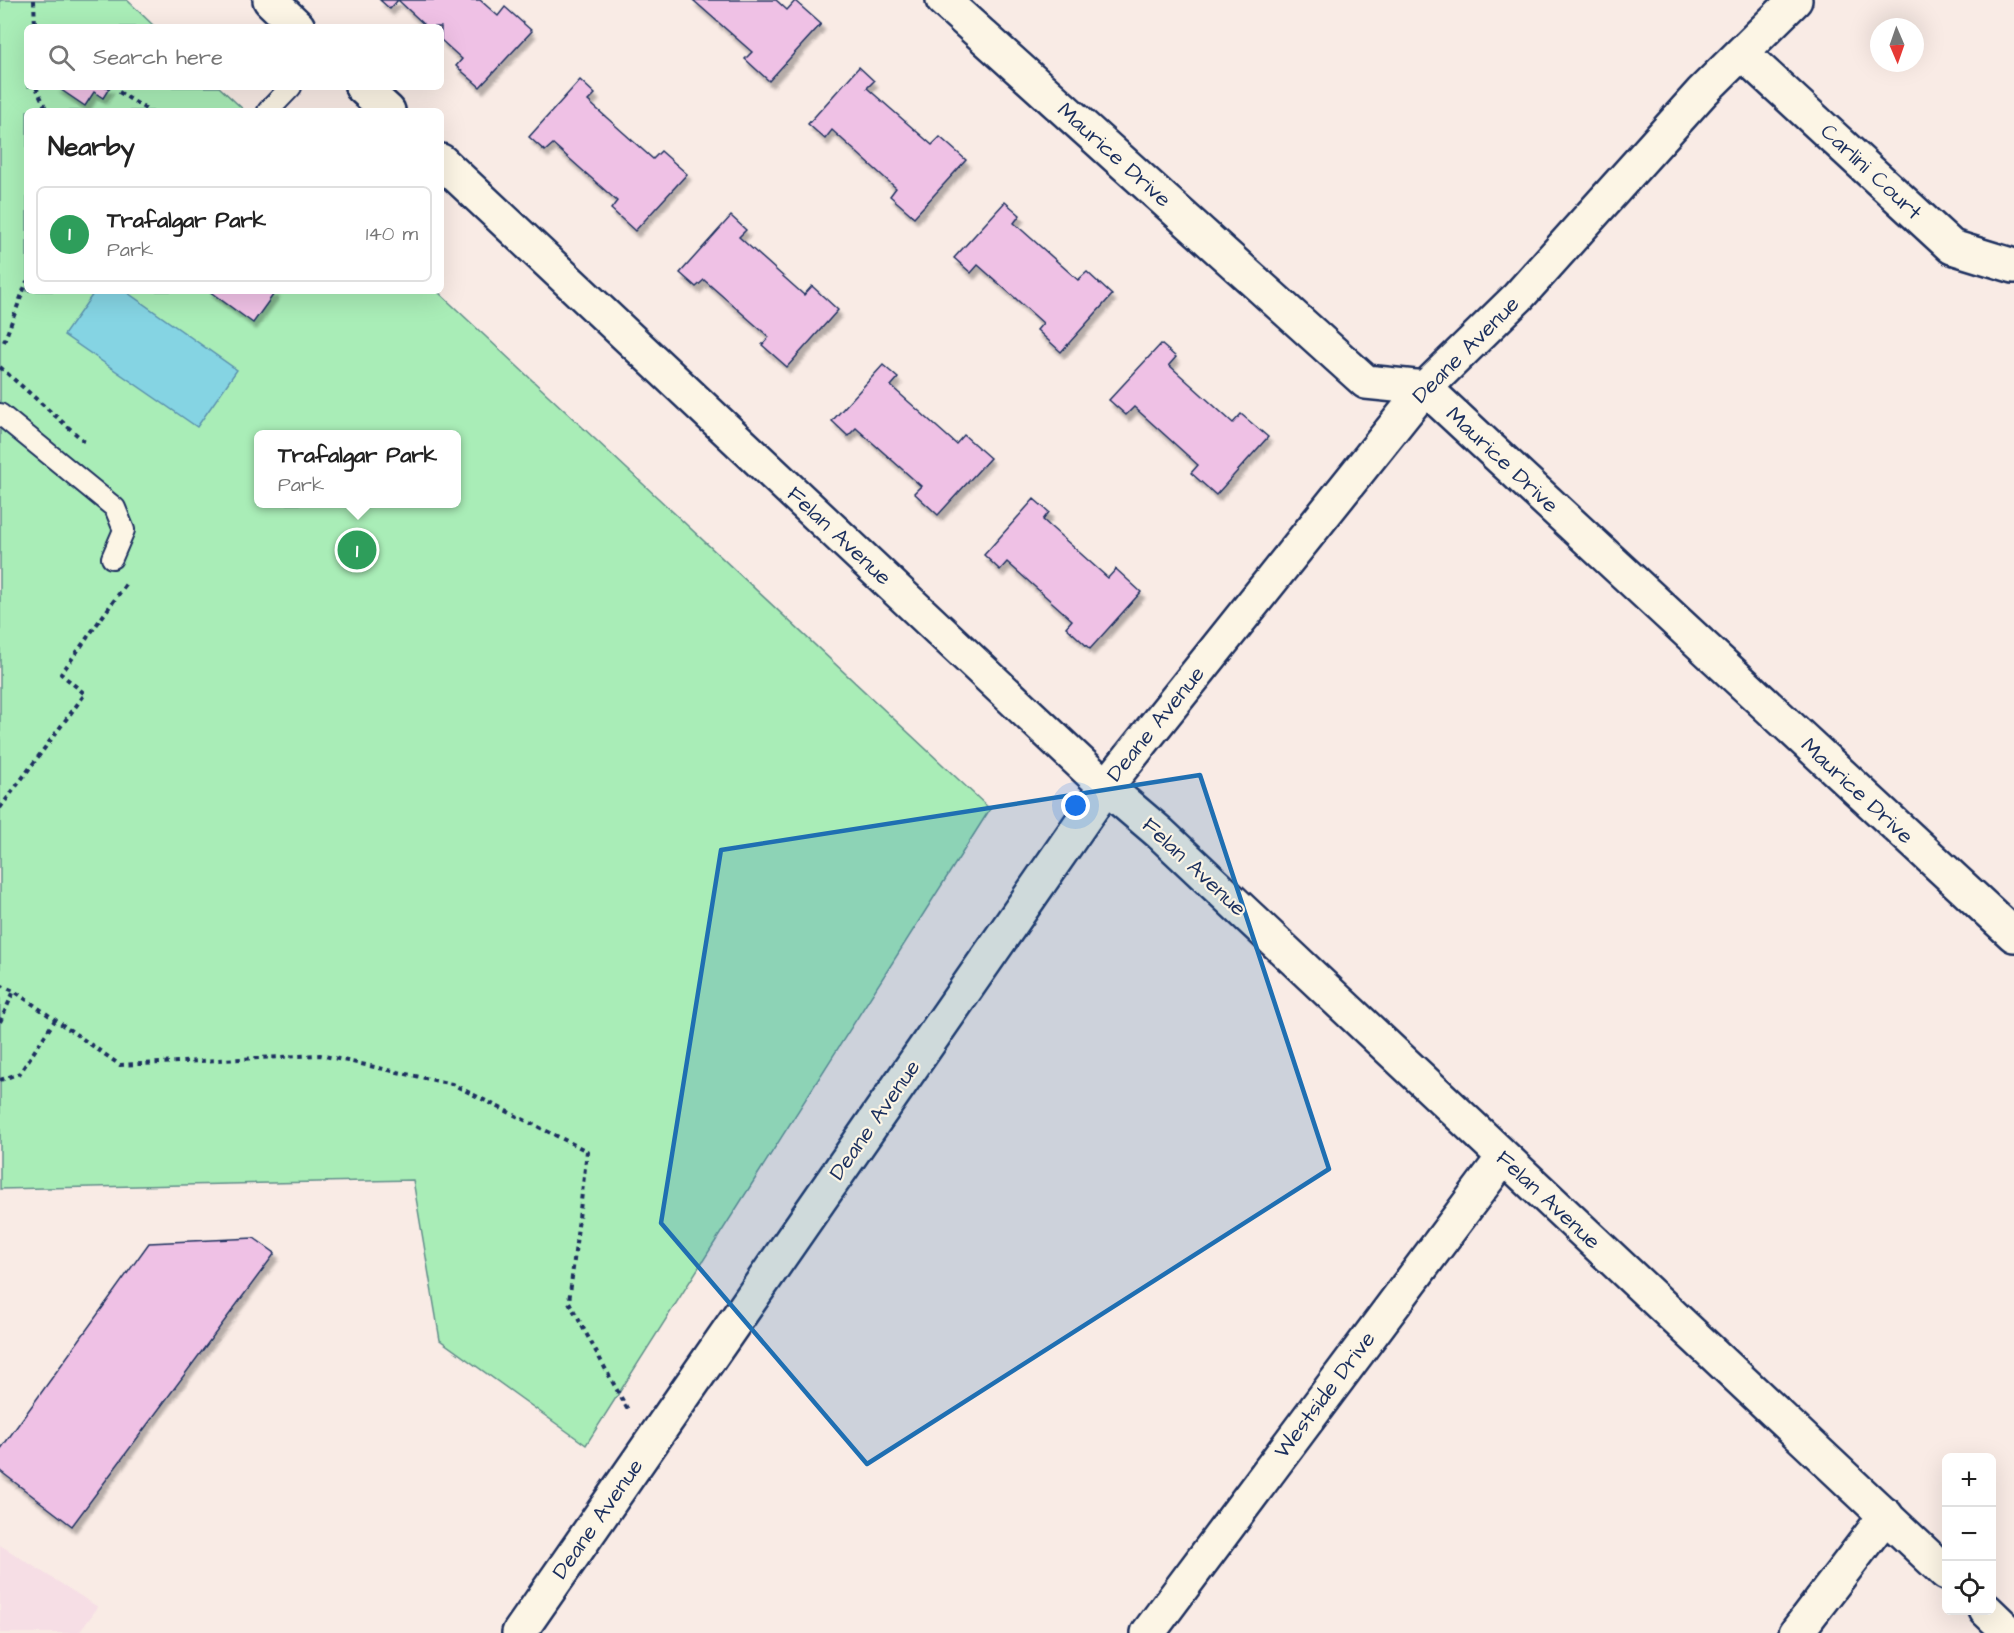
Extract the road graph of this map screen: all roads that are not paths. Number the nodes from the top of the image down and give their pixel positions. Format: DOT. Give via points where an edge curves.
graph roads {
  1 [pos="270,0"];
  2 [pos="943,0"];
  3 [pos="1795,0"];
  4 [pos="295,24"];
  5 [pos="1742,53"];
  6 [pos="288,90"];
  7 [pos="365,90"];
  8 [pos="271,108"];
  9 [pos="385,108"];
  10 [pos="444,165"];
  11 [pos="2014,266"];
  12 [pos="1425,387"];
  13 [pos="0,414"];
  14 [pos="112,558"];
  15 [pos="1106,787"];
  16 [pos="2014,935"];
  17 [pos="1503,1158"];
  18 [pos="1886,1515"];
  19 [pos="1942,1568"];
  20 [pos="1990,1615"];
  21 [pos="519,1633"];
  22 [pos="1148,1633"];
  23 [pos="1796,1633"];
  24 [pos="2010,1633"];
  1 -- 4 [label="street"];
  2 -- 12 [label="street, Maurice Drive" via="1366,382"];
  3 -- 5 [label="street, Deane Avenue"];
  5 -- 11 [label="street, Carlini Court" via="1952,247"];
  5 -- 12 [label="street, Deane Avenue" via="1702,92 1518,297"];
  6 -- 8 [label="lane"];
  7 -- 9 [label="street"];
  10 -- 15 [label="street, Felan Avenue"];
  12 -- 15 [label="street, Deane Avenue"];
  12 -- 16 [label="street, Maurice Drive"];
  13 -- 14 [label="lane" via="115,508 124,530"];
  15 -- 17 [label="street, Felan Avenue" via="1160,833"];
  15 -- 21 [label="street, Deane Avenue"];
  17 -- 18 [label="street, Felan Avenue"];
  17 -- 22 [label="street, Westside Drive"];
  18 -- 19 [label="street, Felan Avenue"];
  18 -- 23 [label="street"];
  20 -- 24 [label="street"];
}
